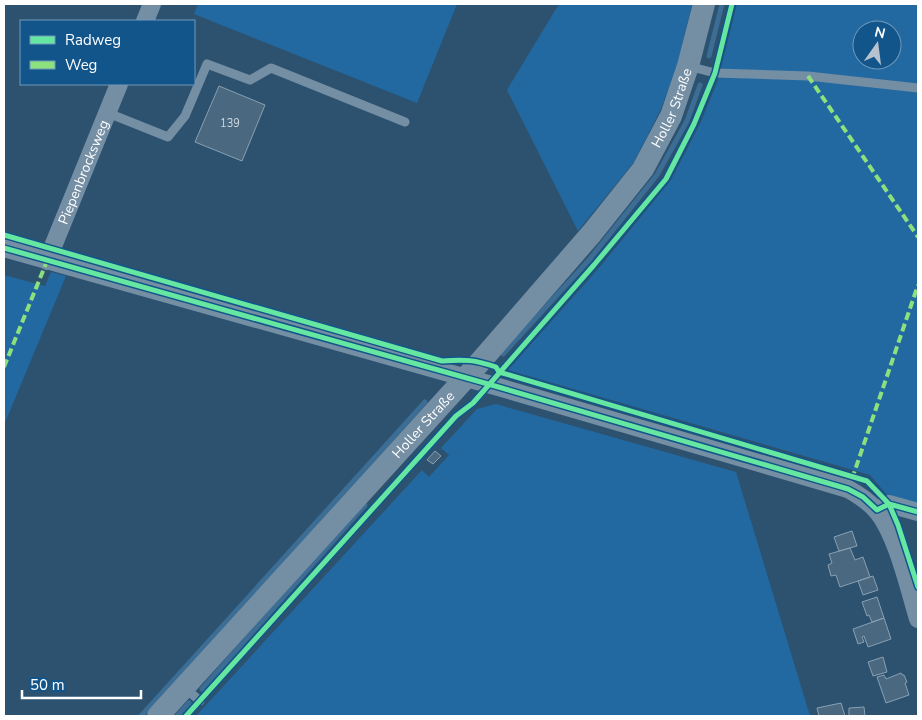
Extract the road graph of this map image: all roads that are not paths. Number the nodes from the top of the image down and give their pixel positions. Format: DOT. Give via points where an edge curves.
graph roads {
  1 [pos="152,4"];
  2 [pos="704,4"];
  3 [pos="144,20"];
  4 [pos="688,66"];
  5 [pos="119,85"];
  6 [pos="918,88"];
  7 [pos="108,113"];
  8 [pos="405,122"];
  9 [pos="4,248"];
  10 [pos="47,261"];
  11 [pos="465,378"];
  12 [pos="877,510"];
  13 [pos="918,512"];
  14 [pos="918,619"];
  15 [pos="158,716"];
  1 -- 3 [label="street"];
  2 -- 4 [label="street, Holler Straße"];
  4 -- 6 [label="lane" via="715,73 808,76"];
  4 -- 11 [label="street, Holler Straße" via="670,116 643,169 592,233"];
  5 -- 7 [label="street, Piepenbrocksweg"];
  7 -- 8 [label="lane" via="168,137 185,116 207,64 250,80 270,68"];
  7 -- 10 [label="street, Piepenbrocksweg"];
  9 -- 10 [label="street"];
  10 -- 11 [label="street"];
  11 -- 12 [label="street" via="848,489"];
  11 -- 15 [label="street, Holler Straße" via="192,695"];
  12 -- 13 [label="street" via="888,504"];
  12 -- 14 [label="street" via="894,542"];
}
